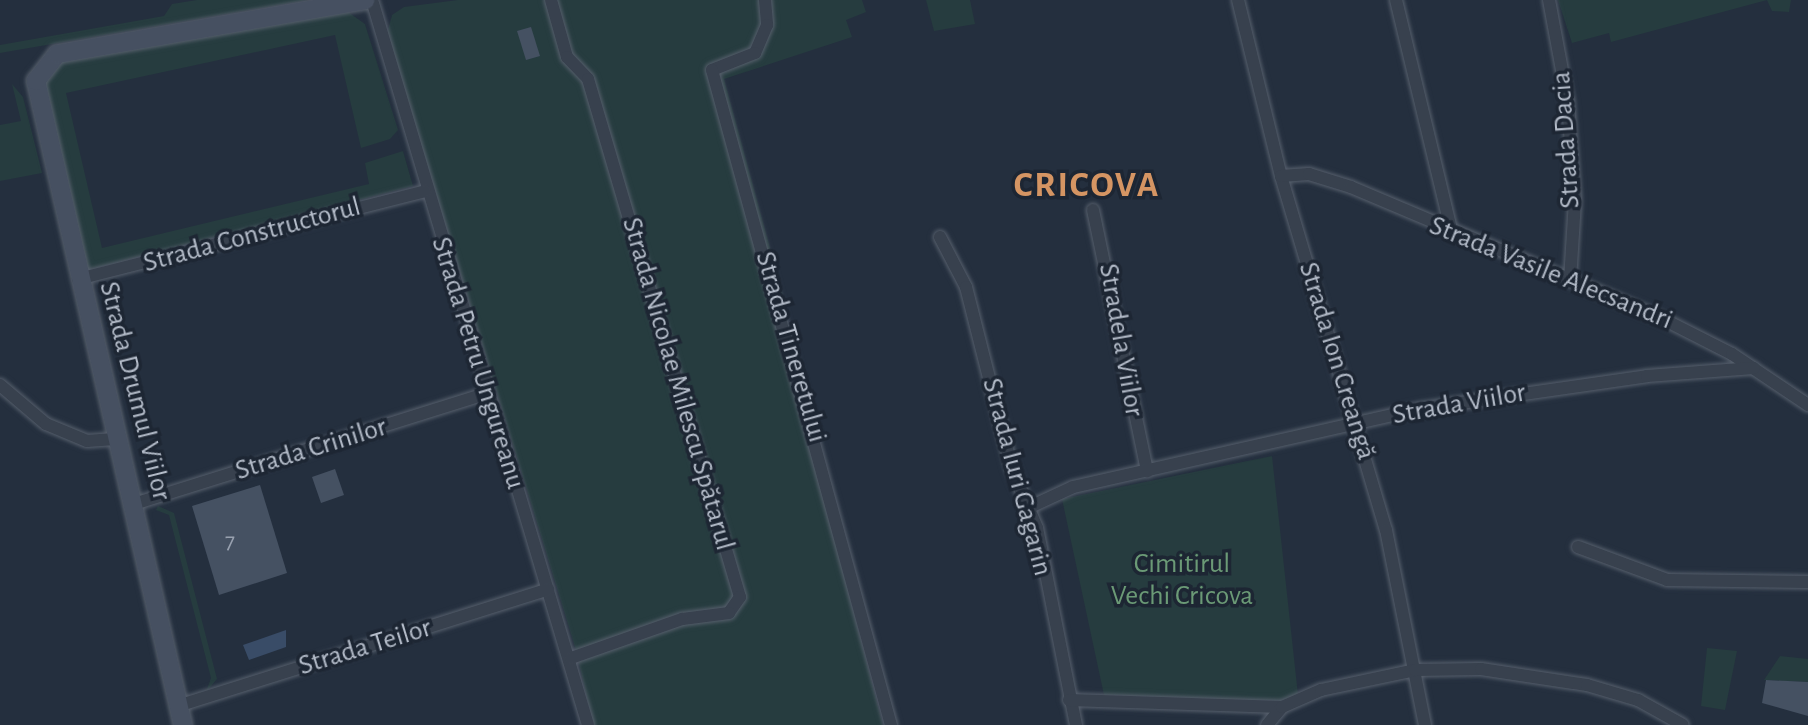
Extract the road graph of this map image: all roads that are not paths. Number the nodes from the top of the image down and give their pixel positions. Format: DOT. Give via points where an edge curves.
graph roads {
  1 [pos="365,0"];
  2 [pos="372,0"];
  3 [pos="551,0"];
  4 [pos="765,0"];
  5 [pos="1238,0"];
  6 [pos="1396,0"];
  7 [pos="1549,0"];
  8 [pos="1281,176"];
  9 [pos="425,191"];
  10 [pos="1093,210"];
  11 [pos="1452,234"];
  12 [pos="940,237"];
  13 [pos="78,279"];
  14 [pos="1570,281"];
  15 [pos="1754,368"];
  16 [pos="0,385"];
  17 [pos="488,393"];
  18 [pos="1808,405"];
  19 [pos="1357,423"];
  20 [pos="118,439"];
  21 [pos="1147,471"];
  22 [pos="134,504"];
  23 [pos="1030,507"];
  24 [pos="1578,547"];
  25 [pos="1808,582"];
  26 [pos="548,589"];
  27 [pos="571,658"];
  28 [pos="1415,670"];
  29 [pos="1069,700"];
  30 [pos="181,705"];
  31 [pos="1282,707"];
  32 [pos="1664,721"];
  33 [pos="183,725"];
  34 [pos="588,725"];
  35 [pos="891,725"];
  36 [pos="1076,725"];
  37 [pos="1267,725"];
  38 [pos="1425,725"];
  39 [pos="1683,725"];
  1 -- 13 [label="street, Strada Drumul Viilor" via="57,54 39,71 35,97"];
  2 -- 9 [label="street, Strada Petru Ungureanu"];
  3 -- 27 [label="street, Strada Nicolae Milescu Spătarul" via="567,57 588,79 740,597 729,613 682,619"];
  4 -- 35 [label="street, Strada Tineretului" via="767,25 755,53 712,70"];
  5 -- 8 [label="street, Strada Ion Creangă"];
  6 -- 11 [label="street"];
  7 -- 14 [label="street, Strada Dacia" via="1568,103 1575,201"];
  8 -- 11 [label="street, Strada Vasile Alecsandri" via="1309,174 1351,187"];
  8 -- 19 [label="street, Strada Ion Creangă"];
  9 -- 13 [label="street, Strada Constructorul"];
  9 -- 17 [label="street, Strada Petru Ungureanu"];
  10 -- 21 [label="street, Stradela Viilor"];
  11 -- 14 [label="street, Strada Vasile Alecsandri"];
  12 -- 23 [label="street, Strada Iuri Gagarin" via="966,287 1012,469"];
  13 -- 20 [label="street, Strada Drumul Viilor"];
  14 -- 15 [label="street, Strada Vasile Alecsandri" via="1702,336"];
  15 -- 18 [label="street, Strada Vasile Alecsandri"];
  15 -- 19 [label="street, Strada Viilor" via="1535,391"];
  16 -- 20 [label="street" via="46,424 87,441"];
  17 -- 22 [label="street, Strada Crinilor"];
  17 -- 26 [label="street, Strada Petru Ungureanu"];
  19 -- 21 [label="street, Strada Viilor"];
  19 -- 28 [label="street, Strada Ion Creangă"];
  20 -- 22 [label="street, Strada Drumul Viilor"];
  21 -- 23 [label="street, Strada Viilor" via="1073,487"];
  22 -- 30 [label="street, Strada Drumul Viilor"];
  23 -- 29 [label="street, Strada Iuri Gagarin"];
  24 -- 25 [label="street" via="1667,580"];
  26 -- 27 [label="street, Strada Petru Ungureanu"];
  26 -- 30 [label="street, Strada Teilor"];
  27 -- 34 [label="street, Strada Petru Ungureanu"];
  28 -- 31 [label="street" via="1321,690"];
  28 -- 32 [label="street" via="1527,672 1638,700"];
  28 -- 38 [label="street, Strada Ion Creangă"];
  29 -- 31 [label="street"];
  29 -- 36 [label="street, Strada Iuri Gagarin"];
  30 -- 33 [label="street, Strada Drumul Viilor"];
  31 -- 37 [label="street"];
  32 -- 39 [label="street"];
}
